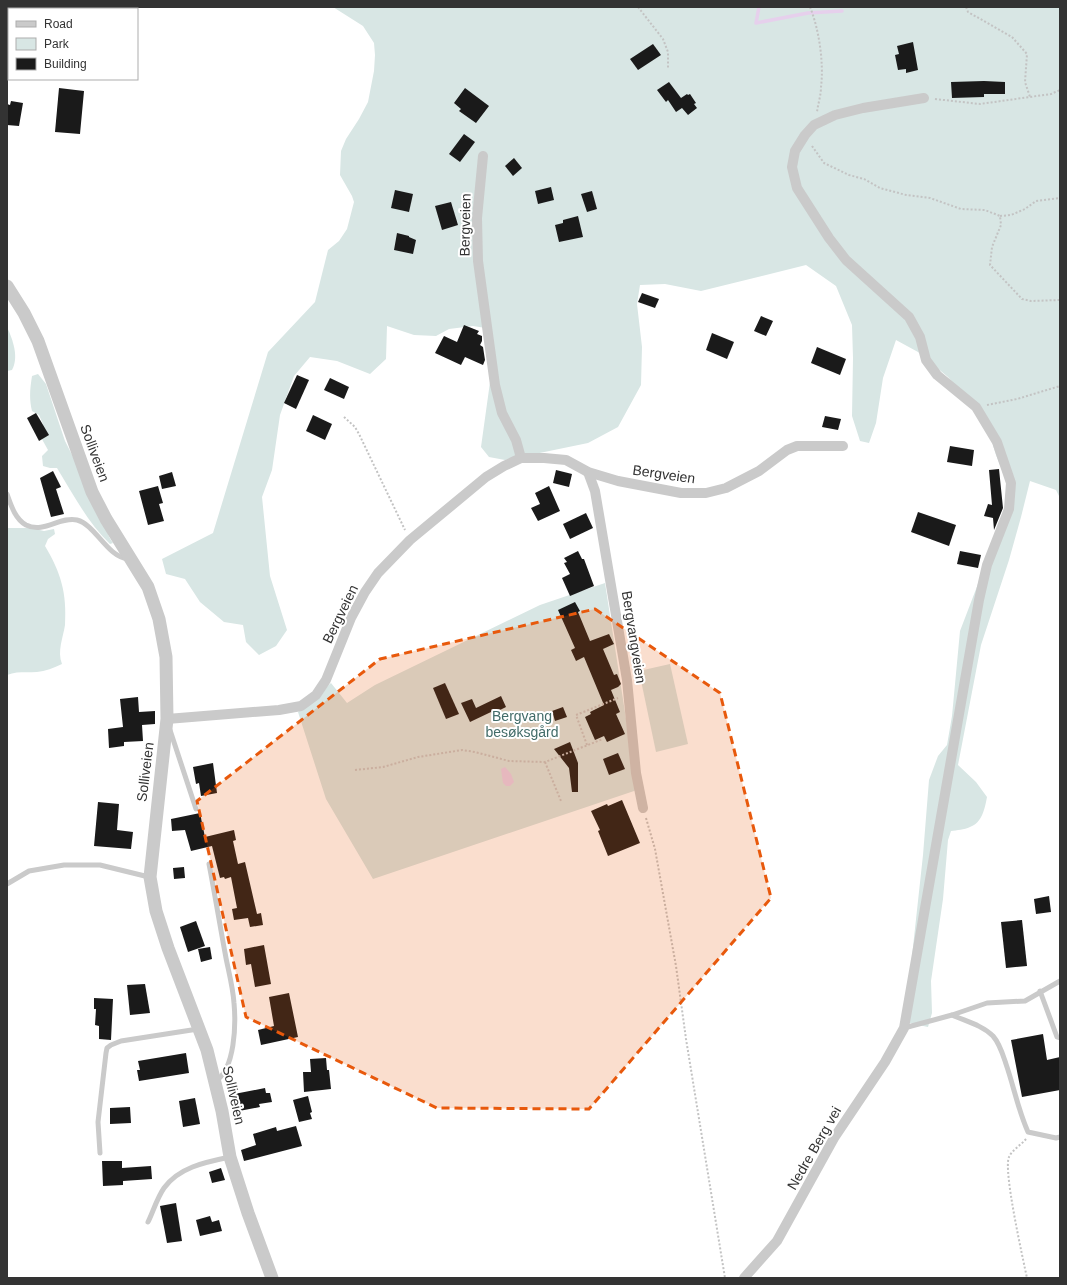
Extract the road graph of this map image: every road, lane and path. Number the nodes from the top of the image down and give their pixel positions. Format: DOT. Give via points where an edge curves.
graph roads {
  1 [pos="638,7"];
  2 [pos="810,7"];
  3 [pos="966,7"];
  4 [pos="668,68"];
  5 [pos="1060,90"];
  6 [pos="1030,97"];
  7 [pos="924,98"];
  8 [pos="814,125"];
  9 [pos="483,156"];
  10 [pos="1060,198"];
  11 [pos="1000,216"];
  12 [pos="8,287"];
  13 [pos="1060,300"];
  14 [pos="1060,386"];
  15 [pos="976,407"];
  16 [pos="344,417"];
  17 [pos="843,446"];
  18 [pos="521,458"];
  19 [pos="588,472"];
  20 [pos="7,494"];
  21 [pos="410,540"];
  22 [pos="131,559"];
  23 [pos="629,694"];
  24 [pos="167,719"];
  25 [pos="603,739"];
  26 [pos="587,745"];
  27 [pos="545,762"];
  28 [pos="355,770"];
  29 [pos="561,802"];
  30 [pos="643,808"];
  31 [pos="196,809"];
  32 [pos="209,864"];
  33 [pos="150,877"];
  34 [pos="7,884"];
  35 [pos="1060,981"];
  36 [pos="1040,991"];
  37 [pos="952,1015"];
  38 [pos="904,1028"];
  39 [pos="199,1029"];
  40 [pos="1060,1038"];
  41 [pos="215,1082"];
  42 [pos="1028,1132"];
  43 [pos="1060,1137"];
  44 [pos="100,1153"];
  45 [pos="230,1157"];
  46 [pos="148,1222"];
  47 [pos="272,1278"];
  48 [pos="725,1278"];
  49 [pos="744,1278"];
  50 [pos="1027,1278"];
  1 -- 4 [label="path" via="663,39 668,52"];
  2 -- 8 [label="path" via="815,18 821,50 822,87"];
  3 -- 6 [label="path" via="968,12 1012,37 1027,54 1025,82"];
  5 -- 6 [label="path"];
  6 -- 7 [label="path" via="980,104"];
  7 -- 8 [label="street" via="863,108 835,115"];
  8 -- 11 [label="path" via="812,147 824,163 880,188 930,198 961,209 985,210"];
  8 -- 15 [label="street, Nedre Berg vei" via="795,151 792,167 797,188 846,260 909,317 920,337 926,360 937,375"];
  9 -- 18 [label="street, Bergveien" via="477,218 478,261 495,386 502,413 516,440"];
  10 -- 11 [label="path" via="1036,200 1025,209 1011,215"];
  11 -- 13 [label="path" via="1001,225 992,246 990,265 1022,299"];
  12 -- 22 [label="street, Solliveien" via="38,341 92,492"];
  14 -- 15 [label="path" via="1017,399"];
  15 -- 38 [label="street, Nedre Berg vei" via="997,442 1011,482 1009,509 987,566 979,600"];
  16 -- 21 [label="path" via="359,434"];
  17 -- 19 [label="street, Bergveien" via="797,446 787,450 759,471 726,488 706,493 681,493 618,481"];
  18 -- 19 [label="street, Bergveien" via="566,460"];
  18 -- 21 [label="street, Bergveien" via="486,477"];
  19 -- 23 [label="street, Bergvangveien" via="594,491"];
  20 -- 22 [label="lane" via="16,515 26,525 39,528 63,521 78,521 115,554"];
  21 -- 24 [label="street, Bergveien" via="378,573 365,592 351,618 326,680 316,695 301,706 280,710"];
  22 -- 24 [label="street, Solliveien" via="148,587 159,619 166,657"];
  23 -- 26 [label="path" via="576,715"];
  23 -- 30 [label="street, Bergvangveien" via="636,773"];
  24 -- 31 [label="lane"];
  24 -- 33 [label="street, Solliveien"];
  25 -- 26 [label="path"];
  26 -- 27 [label="path"];
  27 -- 28 [label="path" via="509,761 462,750 418,757 384,767"];
  27 -- 29 [label="path"];
  30 -- 48 [label="path" via="655,849 676,966"];
  32 -- 41 [label="lane" via="234,1003 229,1062 226,1071"];
  33 -- 34 [label="lane" via="100,865 64,865 29,871"];
  33 -- 39 [label="street, Solliveien" via="156,911"];
  35 -- 36 [label="lane"];
  36 -- 37 [label="lane" via="1025,1001 987,1003"];
  36 -- 40 [label="lane" via="1057,1037"];
  37 -- 38 [label="lane"];
  37 -- 42 [label="lane" via="983,1029 1000,1047"];
  38 -- 49 [label="street, Nedre Berg vei" via="885,1062 834,1138 777,1241"];
  39 -- 41 [label="street, Solliveien"];
  39 -- 44 [label="lane" via="121,1041 107,1048 98,1122"];
  41 -- 45 [label="street, Solliveien"];
  42 -- 43 [label="lane"];
  42 -- 50 [label="path" via="1026,1140 1009,1157 1008,1166"];
  45 -- 46 [label="lane" via="203,1162 179,1174 163,1189"];
  45 -- 47 [label="street, Solliveien"];
}
